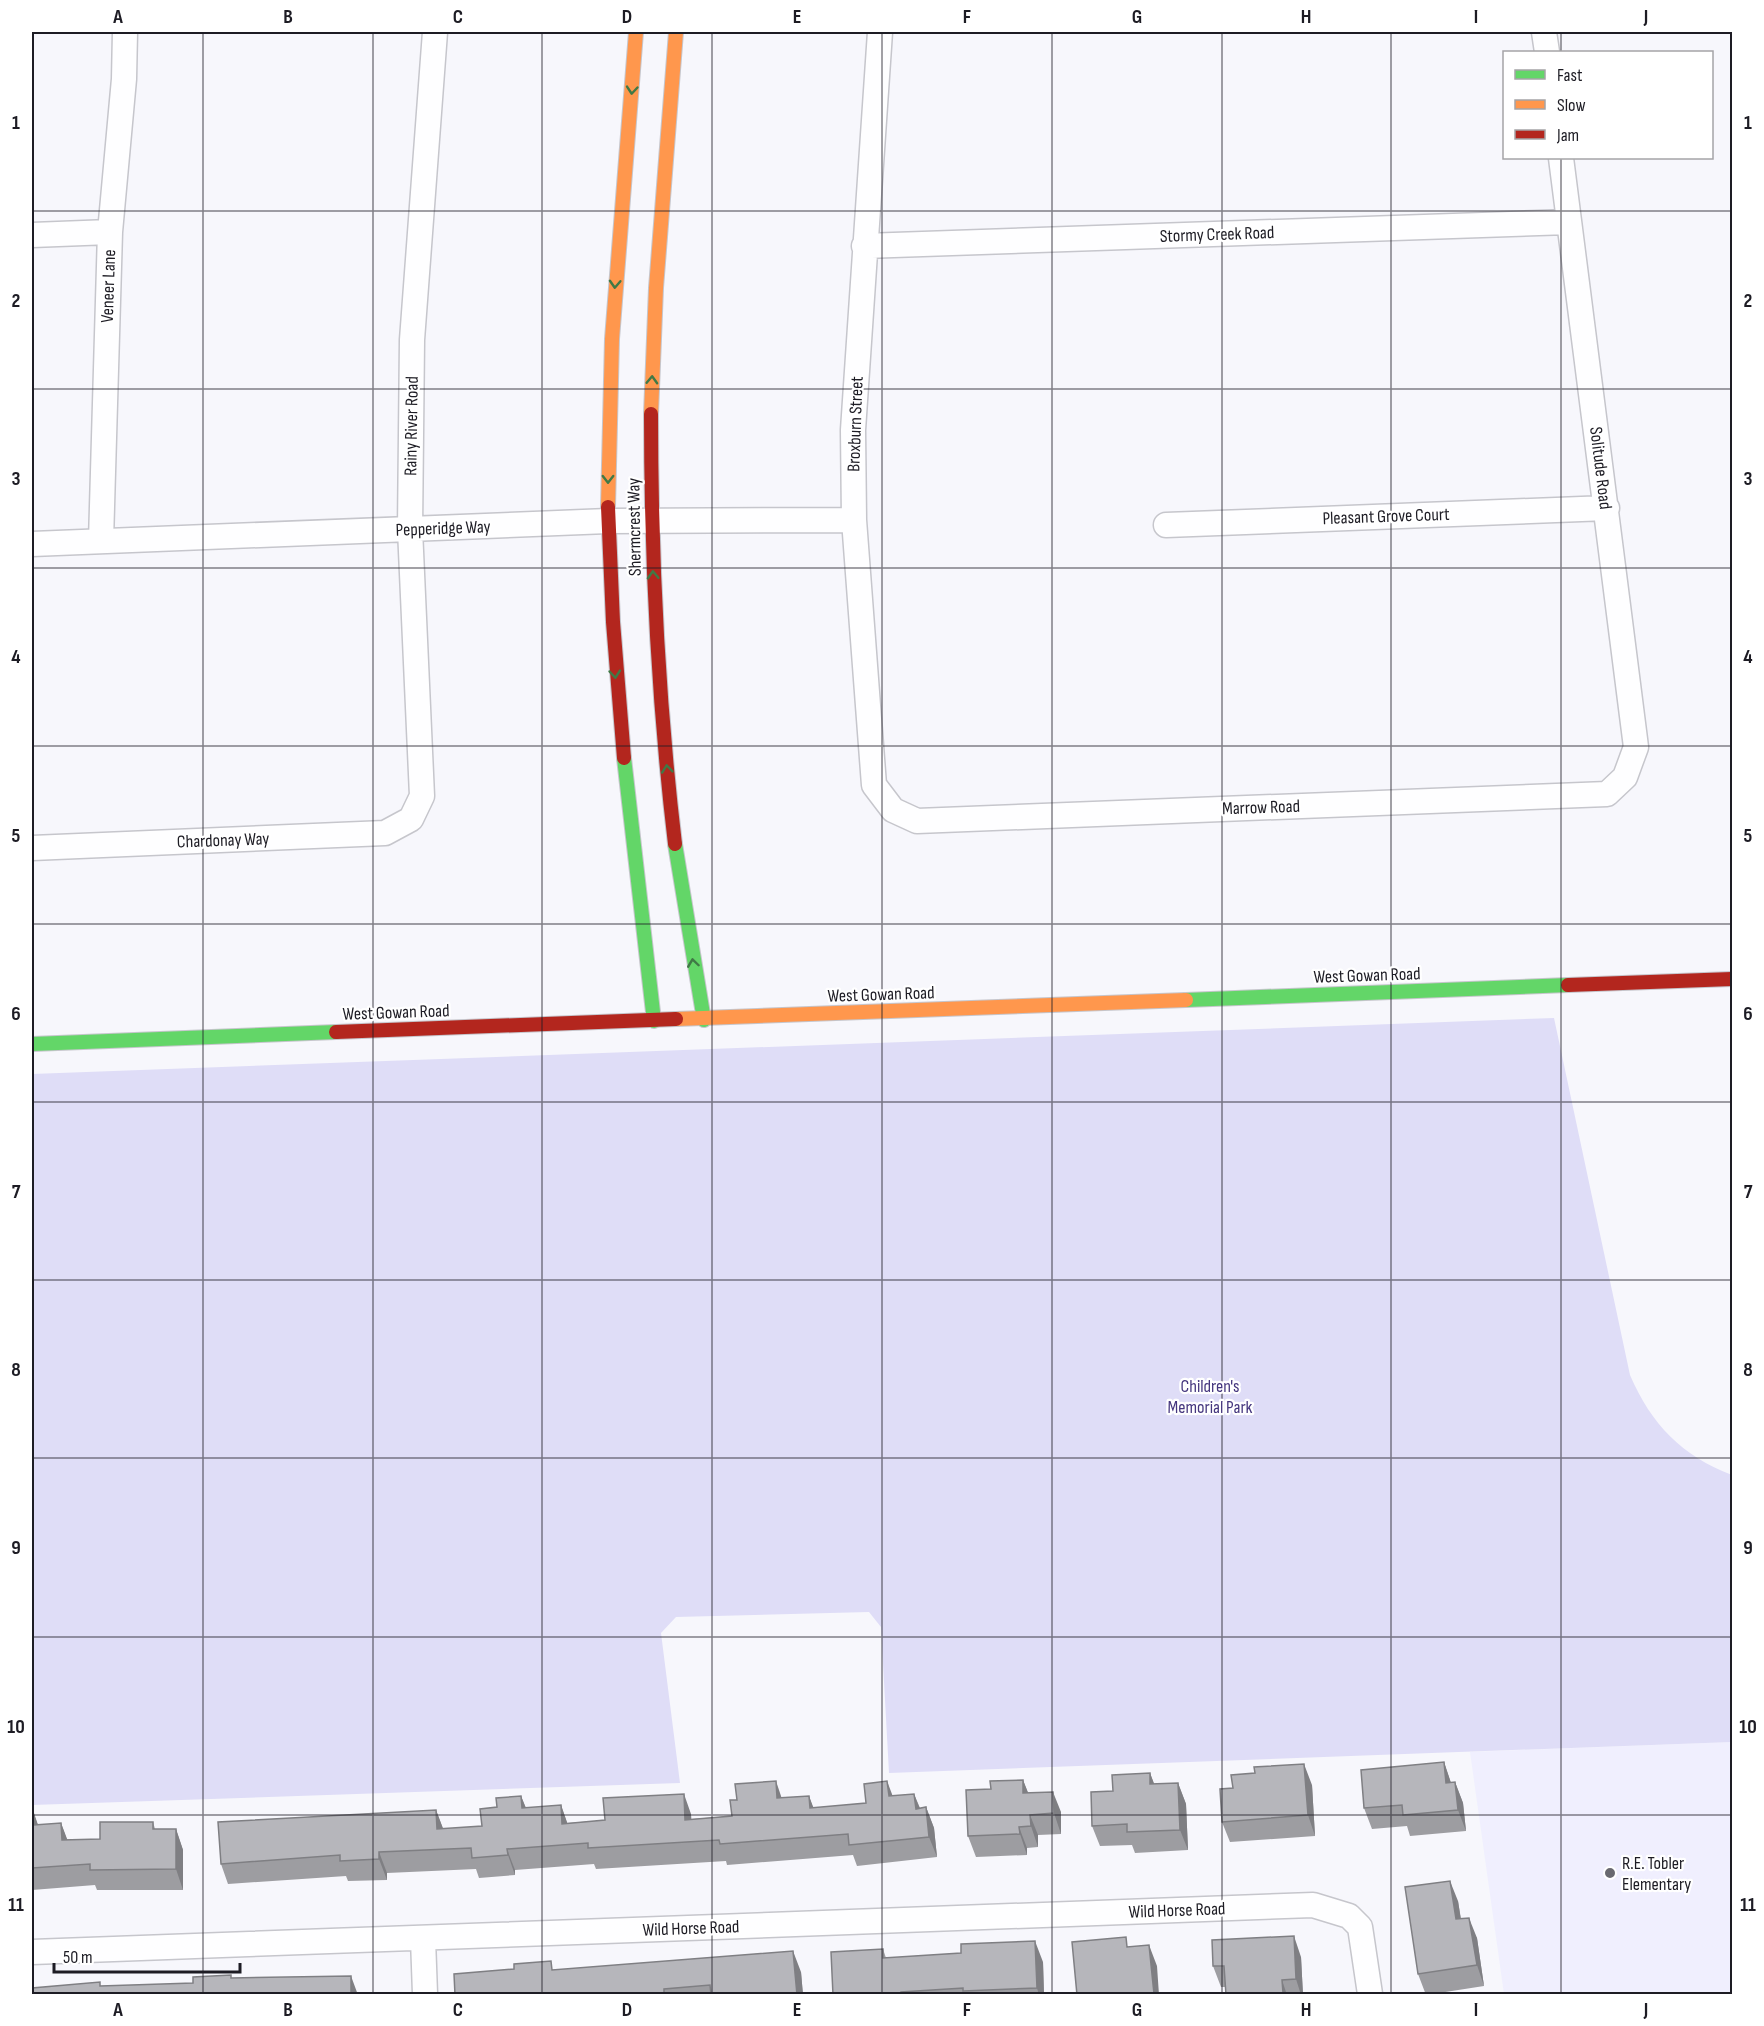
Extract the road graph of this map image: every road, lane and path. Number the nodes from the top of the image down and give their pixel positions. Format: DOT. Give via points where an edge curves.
graph roads {
  1 [pos="125,32"];
  2 [pos="435,32"];
  3 [pos="636,32"];
  4 [pos="676,32"];
  5 [pos="880,32"];
  6 [pos="1544,32"];
  7 [pos="1547,51"];
  8 [pos="1561,159"];
  9 [pos="1569,222"];
  10 [pos="110,232"];
  11 [pos="32,235"];
  12 [pos="864,246"];
  13 [pos="1607,508"];
  14 [pos="854,520"];
  15 [pos="608,521"];
  16 [pos="651,521"];
  17 [pos="1166,525"];
  18 [pos="410,529"];
  19 [pos="101,541"];
  20 [pos="32,544"];
  21 [pos="1625,777"];
  22 [pos="893,810"];
  23 [pos="411,819"];
  24 [pos="32,848"];
  25 [pos="1732,979"];
  26 [pos="704,1020"];
  27 [pos="654,1021"];
  28 [pos="32,1044"];
  29 [pos="423,1939"];
  30 [pos="32,1952"];
  31 [pos="425,1995"];
  32 [pos="1370,1995"];
  1 -- 10 [label="street, Veneer Lane"];
  2 -- 18 [label="street, Rainy River Road" via="412,340"];
  3 -- 15 [label="street, Shermcrest Way, one-way" via="616,271"];
  16 -- 4 [label="street, Shermcrest Way, one-way" via="654,323"];
  5 -- 12 [label="street, Broxburn Street"];
  6 -- 7 [label="street"];
  8 -- 9 [label="street, Solitude Road"];
  9 -- 12 [label="street, Stormy Creek Road"];
  9 -- 13 [label="street, Solitude Road"];
  10 -- 11 [label="street"];
  10 -- 19 [label="street, Veneer Lane"];
  12 -- 14 [label="street, Broxburn Street" via="853,430"];
  13 -- 17 [label="street, Pleasant Grove Court"];
  13 -- 21 [label="street, Solitude Road" via="1636,747"];
  14 -- 16 [label="street, Pepperidge Way"];
  14 -- 22 [label="street, Broxburn Street" via="874,785"];
  15 -- 16 [label="street, Pepperidge Way"];
  15 -- 18 [label="street, Pepperidge Way"];
  15 -- 27 [label="street, Shermcrest Way, one-way" via="615,671"];
  26 -- 16 [label="street, Shermcrest Way, one-way" via="669,793 655,649"];
  18 -- 19 [label="street, Pepperidge Way"];
  18 -- 23 [label="street, Rainy River Road" via="422,796"];
  19 -- 20 [label="street, Pepperidge Way"];
  21 -- 22 [label="street, Marrow Road" via="1607,794 917,821"];
  23 -- 24 [label="street, Chardonay Way" via="385,833"];
  25 -- 26 [label="street, West Gowan Road"];
  26 -- 27 [label="street, West Gowan Road"];
  27 -- 28 [label="street, West Gowan Road"];
  29 -- 30 [label="street, Wild Horse Road"];
  29 -- 31 [label="street"];
  29 -- 32 [label="street, Wild Horse Road" via="1313,1905 1349,1916 1360,1927"];
}
